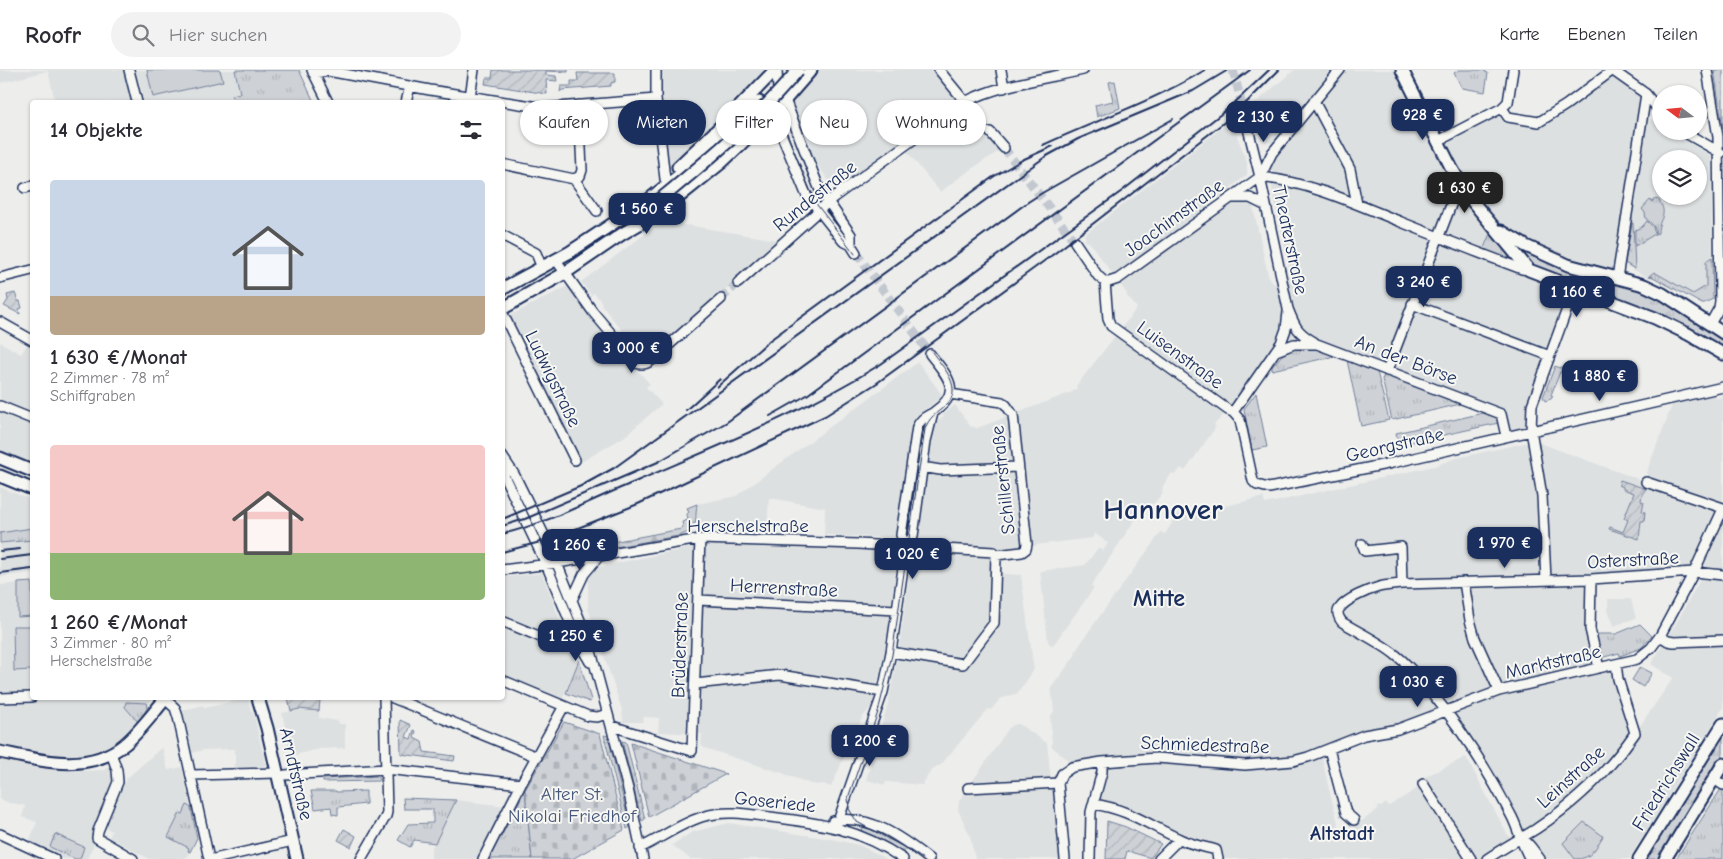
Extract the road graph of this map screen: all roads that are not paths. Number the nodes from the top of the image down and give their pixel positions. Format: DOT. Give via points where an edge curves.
graph roads {
  1 [pos="129,70"];
  2 [pos="474,70"];
  3 [pos="656,70"];
  4 [pos="776,70"];
  5 [pos="789,70"];
  6 [pos="798,70"];
  7 [pos="811,70"];
  8 [pos="938,70"];
  9 [pos="1001,70"];
  10 [pos="1083,70"];
  11 [pos="1340,70"];
  12 [pos="1402,70"];
  13 [pos="1513,70"];
  14 [pos="1612,70"];
  15 [pos="1707,70"];
  16 [pos="312,71"];
  17 [pos="410,87"];
  18 [pos="1004,88"];
  19 [pos="1646,94"];
  20 [pos="470,97"];
  21 [pos="656,98"];
  22 [pos="136,100"];
  23 [pos="327,100"];
  24 [pos="407,100"];
  25 [pos="483,100"];
  26 [pos="780,100"];
  27 [pos="785,100"];
  28 [pos="963,100"];
  29 [pos="969,100"];
  30 [pos="1314,101"];
  31 [pos="1652,102"];
  32 [pos="505,103"];
  33 [pos="608,103"];
  34 [pos="520,105"];
  35 [pos="1502,108"];
  36 [pos="1244,116"];
  37 [pos="791,126"];
  38 [pos="990,132"];
  39 [pos="1698,140"];
  40 [pos="1438,141"];
  41 [pos="581,145"];
  42 [pos="739,145"];
  43 [pos="786,145"];
  44 [pos="907,145"];
  45 [pos="1004,148"];
  46 [pos="1721,153"];
  47 [pos="505,165"];
  48 [pos="1260,177"];
  49 [pos="574,178"];
  50 [pos="666,179"];
  51 [pos="1461,184"];
  52 [pos="1230,198"];
  53 [pos="829,203"];
  54 [pos="649,204"];
  55 [pos="1357,204"];
  56 [pos="1266,206"];
  57 [pos="597,211"];
  58 [pos="819,211"];
  59 [pos="616,220"];
  60 [pos="1493,226"];
  61 [pos="622,234"];
  62 [pos="505,238"];
  63 [pos="1439,238"];
  64 [pos="1075,242"];
  65 [pos="851,245"];
  66 [pos="856,253"];
  67 [pos="556,260"];
  68 [pos="542,268"];
  69 [pos="30,270"];
  70 [pos="1529,270"];
  71 [pos="565,273"];
  72 [pos="0,278"];
  73 [pos="1617,278"];
  74 [pos="1105,282"];
  75 [pos="738,283"];
  76 [pos="505,287"];
  77 [pos="1575,287"];
  78 [pos="721,299"];
  79 [pos="1412,304"];
  80 [pos="505,309"];
  81 [pos="1288,309"];
  82 [pos="505,317"];
  83 [pos="0,322"];
  84 [pos="1710,324"];
  85 [pos="1723,332"];
  86 [pos="30,339"];
  87 [pos="1317,344"];
  88 [pos="1276,351"];
  89 [pos="930,354"];
  90 [pos="1723,354"];
  91 [pos="1550,356"];
  92 [pos="1387,371"];
  93 [pos="1723,387"];
  94 [pos="950,394"];
  95 [pos="0,406"];
  96 [pos="1233,412"];
  97 [pos="933,413"];
  98 [pos="30,418"];
  99 [pos="1531,430"];
  100 [pos="1506,436"];
  101 [pos="0,458"];
  102 [pos="505,460"];
  103 [pos="575,460"];
  104 [pos="922,467"];
  105 [pos="1018,467"];
  106 [pos="30,470"];
  107 [pos="0,476"];
  108 [pos="505,478"];
  109 [pos="1646,482"];
  110 [pos="30,488"];
  111 [pos="1723,509"];
  112 [pos="700,539"];
  113 [pos="1362,544"];
  114 [pos="906,547"];
  115 [pos="599,556"];
  116 [pos="996,556"];
  117 [pos="557,563"];
  118 [pos="546,564"];
  119 [pos="505,570"];
  120 [pos="1694,572"];
  121 [pos="1723,575"];
  122 [pos="1591,579"];
  123 [pos="1546,580"];
  124 [pos="1464,582"];
  125 [pos="1402,584"];
  126 [pos="572,600"];
  127 [pos="698,600"];
  128 [pos="897,610"];
  129 [pos="505,621"];
  130 [pos="1660,636"];
  131 [pos="577,639"];
  132 [pos="1723,640"];
  133 [pos="891,652"];
  134 [pos="1616,664"];
  135 [pos="1599,668"];
  136 [pos="596,673"];
  137 [pos="505,681"];
  138 [pos="695,684"];
  139 [pos="1499,691"];
  140 [pos="883,692"];
  141 [pos="30,697"];
  142 [pos="0,698"];
  143 [pos="163,700"];
  144 [pos="167,700"];
  145 [pos="259,700"];
  146 [pos="267,700"];
  147 [pos="384,700"];
  148 [pos="398,700"];
  149 [pos="564,706"];
  150 [pos="1446,710"];
  151 [pos="608,714"];
  152 [pos="1723,724"];
  153 [pos="612,726"];
  154 [pos="1329,749"];
  155 [pos="0,752"];
  156 [pos="111,754"];
  157 [pos="537,757"];
  158 [pos="1102,762"];
  159 [pos="1723,764"];
  160 [pos="386,769"];
  161 [pos="281,774"];
  162 [pos="191,775"];
  163 [pos="1718,782"];
  164 [pos="1058,783"];
  165 [pos="521,784"];
  166 [pos="1423,784"];
  167 [pos="968,788"];
  168 [pos="846,796"];
  169 [pos="1093,804"];
  170 [pos="858,819"];
  171 [pos="1354,820"];
  172 [pos="837,824"];
  173 [pos="0,834"];
  174 [pos="1522,837"];
  175 [pos="1178,838"];
  176 [pos="293,841"];
  177 [pos="640,848"];
  178 [pos="1217,855"];
  179 [pos="54,859"];
  180 [pos="133,859"];
  181 [pos="209,859"];
  182 [pos="214,859"];
  183 [pos="297,859"];
  184 [pos="304,859"];
  185 [pos="361,859"];
  186 [pos="483,859"];
  187 [pos="643,859"];
  188 [pos="903,859"];
  189 [pos="929,859"];
  190 [pos="1066,859"];
  191 [pos="1090,859"];
  192 [pos="1159,859"];
  193 [pos="1471,859"];
  194 [pos="1487,859"];
  195 [pos="1530,859"];
  196 [pos="1540,859"];
  197 [pos="1639,859"];
  198 [pos="1665,859"];
  1 -- 22 [label="street"];
  2 -- 20 [label="street"];
  3 -- 21 [label="street"];
  4 -- 26 [label="street"];
  4 -- 50 [label="main road"];
  5 -- 54 [label="main road" via="728,134"];
  6 -- 54 [label="main road, bridge" via="733,138"];
  7 -- 27 [label="main road"];
  8 -- 28 [label="street"];
  9 -- 18 [label="street"];
  10 -- 18 [label="street, Rundestraße"];
  11 -- 30 [label="street"];
  12 -- 40 [label="main road"];
  13 -- 35 [label="street" via="1508,102"];
  14 -- 19 [label="street"];
  14 -- 35 [label="street" via="1539,122 1508,117"];
  15 -- 46 [label="street"];
  16 -- 17 [label="street" via="328,71"];
  16 -- 23 [label="street"];
  17 -- 20 [label="street"];
  17 -- 24 [label="street"];
  18 -- 29 [label="street, Rundestraße"];
  19 -- 31 [label="street"];
  19 -- 73 [label="street"];
  20 -- 25 [label="street"];
  21 -- 33 [label="street"];
  21 -- 50 [label="street"];
  30 -- 48 [label="street" via="1272,153"];
  30 -- 55 [label="street" via="1350,169"];
  32 -- 34 [label="street"];
  35 -- 40 [label="street"];
  36 -- 48 [label="street, Theaterstraße"];
  37 -- 53 [label="street"];
  38 -- 45 [label="street"];
  39 -- 46 [label="street"];
  40 -- 51 [label="main road"];
  41 -- 49 [label="street" via="582,170 580,176"];
  42 -- 61 [label="main road" via="658,213"];
  43 -- 58 [label="street" via="806,194"];
  44 -- 53 [label="street, Rundestraße"];
  46 -- 84 [label="street" via="1720,301"];
  47 -- 49 [label="street"];
  48 -- 52 [label="street, Joachimstraße"];
  48 -- 55 [label="street" via="1297,183"];
  48 -- 56 [label="street, Theaterstraße"];
  49 -- 57 [label="street"];
  50 -- 59 [label="main road"];
  51 -- 60 [label="main road" via="1478,211"];
  51 -- 63 [label="street"];
  52 -- 56 [label="street" via="1250,198"];
  52 -- 74 [label="street, Joachimstraße" via="1118,279"];
  53 -- 58 [label="street, Rundestraße"];
  53 -- 65 [label="street" via="851,235"];
  54 -- 59 [label="main road"];
  54 -- 61 [label="main road"];
  55 -- 63 [label="street"];
  56 -- 81 [label="street, Theaterstraße"];
  58 -- 65 [label="street" via="843,241"];
  58 -- 75 [label="street, Rundestraße"];
  59 -- 67 [label="main road"];
  60 -- 70 [label="main road"];
  60 -- 73 [label="main road" via="1526,246 1568,265"];
  61 -- 71 [label="main road"];
  62 -- 68 [label="street" via="536,253"];
  63 -- 70 [label="street"];
  63 -- 79 [label="street"];
  64 -- 74 [label="street"];
  65 -- 66 [label="street"];
  67 -- 68 [label="main road"];
  67 -- 71 [label="street"];
  68 -- 76 [label="main road"];
  69 -- 72 [label="street"];
  70 -- 77 [label="main road"];
  71 -- 78 [label="street" via="609,332 640,364 652,360"];
  71 -- 80 [label="main road"];
  73 -- 84 [label="main road" via="1663,294"];
  74 -- 96 [label="street, Luisenstraße" via="1109,322"];
  77 -- 90 [label="main road" via="1655,318"];
  77 -- 91 [label="street"];
  79 -- 91 [label="street"];
  79 -- 92 [label="street"];
  81 -- 87 [label="street, Theaterstraße" via="1294,326"];
  81 -- 88 [label="street, Theaterstraße" via="1285,336"];
  82 -- 103 [label="street, Ludwigstraße"];
  83 -- 86 [label="street"];
  84 -- 85 [label="main road"];
  87 -- 88 [label="street, An der Börse" via="1294,344"];
  87 -- 92 [label="street, An der Börse"];
  88 -- 96 [label="street, Theaterstraße"];
  89 -- 94 [label="street" via="948,378"];
  91 -- 99 [label="street" via="1532,405"];
  92 -- 100 [label="street, An der Börse" via="1501,414"];
  93 -- 99 [label="street, Georgstraße"];
  94 -- 97 [label="street"];
  94 -- 105 [label="street, Schillerstraße" via="996,401 1009,408 1013,415"];
  95 -- 98 [label="street"];
  96 -- 100 [label="street, Georgstraße" via="1240,420 1253,481 1265,488"];
  97 -- 104 [label="street"];
  97 -- 114 [label="street" via="921,419 916,429 902,535"];
  99 -- 100 [label="street, Georgstraße"];
  99 -- 123 [label="street" via="1542,496"];
  101 -- 106 [label="main road"];
  102 -- 117 [label="street"];
  104 -- 105 [label="street" via="940,470"];
  104 -- 114 [label="street" via="913,536"];
  105 -- 116 [label="street, Schillerstraße" via="1026,549"];
  107 -- 110 [label="main road"];
  108 -- 118 [label="street"];
  109 -- 111 [label="street"];
  111 -- 120 [label="street, Marktstraße"];
  112 -- 114 [label="street, Herschelstraße"];
  112 -- 115 [label="street, Herschelstraße"];
  112 -- 127 [label="street, Brüderstraße"];
  113 -- 125 [label="street" via="1365,551 1401,547"];
  114 -- 116 [label="street, Herschelstraße" via="994,552"];
  114 -- 128 [label="street"];
  115 -- 117 [label="street, Herschelstraße"];
  115 -- 126 [label="street" via="584,574"];
  116 -- 133 [label="street" via="994,623 963,664"];
  117 -- 118 [label="street, Herschelstraße"];
  117 -- 126 [label="street"];
  118 -- 119 [label="street, Herschelstraße"];
  118 -- 131 [label="street"];
  120 -- 121 [label="street, Osterstraße"];
  120 -- 122 [label="street, Osterstraße"];
  120 -- 130 [label="street, Marktstraße"];
  122 -- 123 [label="street, Osterstraße"];
  122 -- 135 [label="street" via="1590,629"];
  123 -- 124 [label="street, Osterstraße"];
  124 -- 125 [label="street, Osterstraße"];
  124 -- 139 [label="street" via="1475,638"];
  125 -- 150 [label="street, Osterstraße" via="1367,591 1340,607 1338,618 1398,656"];
  126 -- 136 [label="street" via="588,640"];
  127 -- 128 [label="street, Herrenstraße"];
  127 -- 138 [label="street, Brüderstraße"];
  128 -- 133 [label="street"];
  129 -- 131 [label="street" via="560,645"];
  130 -- 132 [label="street" via="1668,642"];
  130 -- 134 [label="street, Marktstraße" via="1637,659"];
  131 -- 136 [label="street"];
  133 -- 140 [label="street"];
  134 -- 135 [label="street, Marktstraße"];
  134 -- 174 [label="street, Leinstraße" via="1635,733 1601,776 1555,815"];
  135 -- 139 [label="street, Marktstraße"];
  136 -- 151 [label="street"];
  137 -- 149 [label="street"];
  138 -- 140 [label="street" via="780,674"];
  138 -- 153 [label="street, Brüderstraße" via="692,752"];
  139 -- 150 [label="street, Marktstraße"];
  140 -- 168 [label="street"];
  141 -- 142 [label="street"];
  143 -- 156 [label="main road" via="138,731"];
  144 -- 162 [label="street" via="176,708"];
  145 -- 161 [label="main road, Arndtstraße"];
  146 -- 161 [label="main road, Arndtstraße"];
  147 -- 160 [label="street"];
  148 -- 157 [label="street"];
  149 -- 151 [label="street" via="588,716"];
  149 -- 157 [label="street"];
  150 -- 154 [label="street, Schmiedestraße"];
  150 -- 174 [label="street" via="1480,760"];
  151 -- 153 [label="street"];
  152 -- 197 [label="main road, Friedrichswall"];
  153 -- 177 [label="street"];
  154 -- 158 [label="street, Schmiedestraße" via="1278,764 1245,765 1157,758"];
  154 -- 171 [label="street" via="1346,813"];
  155 -- 156 [label="main road" via="68,764"];
  156 -- 180 [label="street" via="118,782 97,838"];
  157 -- 165 [label="street"];
  158 -- 164 [label="street, Schmiedestraße" via="1074,766 1062,774"];
  158 -- 169 [label="street"];
  159 -- 163 [label="main road, Friedrichswall"];
  160 -- 161 [label="street"];
  160 -- 165 [label="street"];
  160 -- 185 [label="street" via="386,816"];
  161 -- 162 [label="street"];
  161 -- 176 [label="main road, Arndtstraße"];
  161 -- 184 [label="main road, Arndtstraße"];
  162 -- 181 [label="street"];
  163 -- 198 [label="main road, Friedrichswall"];
  164 -- 167 [label="street"];
  164 -- 190 [label="street"];
  165 -- 186 [label="street"];
  166 -- 193 [label="street"];
  168 -- 170 [label="street" via="849,810"];
  168 -- 172 [label="street"];
  169 -- 175 [label="street" via="1118,809"];
  169 -- 191 [label="street"];
  170 -- 172 [label="street, Goseriede"];
  170 -- 189 [label="street, Goseriede" via="885,830"];
  172 -- 177 [label="street, Goseriede" via="725,812 694,820"];
  172 -- 188 [label="street, Goseriede"];
  173 -- 179 [label="street"];
  174 -- 194 [label="street, Leinstraße"];
  174 -- 195 [label="street"];
  174 -- 196 [label="street"];
  175 -- 178 [label="street"];
  175 -- 192 [label="street"];
  176 -- 182 [label="street"];
  176 -- 183 [label="main road, Arndtstraße"];
  177 -- 187 [label="street"];
}
